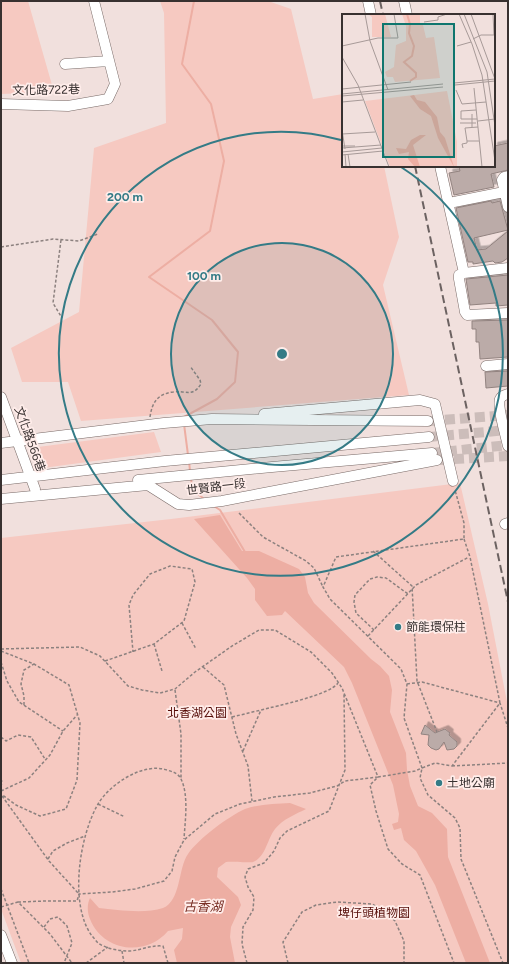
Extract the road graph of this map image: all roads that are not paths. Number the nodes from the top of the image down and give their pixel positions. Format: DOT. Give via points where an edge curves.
graph roads {
  1 [pos="94,1"];
  2 [pos="368,1"];
  3 [pos="404,1"];
  4 [pos="371,14"];
  5 [pos="407,14"];
  6 [pos="109,61"];
  7 [pos="65,64"];
  8 [pos="1,104"];
  9 [pos="440,167"];
  10 [pos="508,176"];
  11 [pos="504,192"];
  12 [pos="449,203"];
  13 [pos="508,207"];
  14 [pos="508,268"];
  15 [pos="464,273"];
  16 [pos="508,313"];
  17 [pos="508,364"];
  18 [pos="486,366"];
  19 [pos="508,394"];
  20 [pos="1,397"];
  21 [pos="208,419"];
  22 [pos="428,422"];
  23 [pos="429,437"];
  24 [pos="17,441"];
  25 [pos="1,443"];
  26 [pos="508,446"];
  27 [pos="30,477"];
  28 [pos="1,480"];
  29 [pos="452,481"];
  30 [pos="35,489"];
  31 [pos="1,493"];
  32 [pos="1,499"];
  33 [pos="1,935"];
  34 [pos="12,963"];
  1 -- 6 [label="street, 文化路722巷"];
  2 -- 4 [label="street"];
  3 -- 5 [label="street"];
  6 -- 7 [label="street"];
  6 -- 8 [label="street, 文化路722巷" via="115,84 108,99 68,106"];
  9 -- 12 [label="street"];
  10 -- 11 [label="street" via="502,180"];
  11 -- 12 [label="street"];
  11 -- 13 [label="street"];
  12 -- 15 [label="street"];
  14 -- 15 [label="street"];
  15 -- 16 [label="street" via="459,279 467,314"];
  17 -- 18 [label="street"];
  19 -- 26 [label="street" via="500,400"];
  20 -- 24 [label="street, 文化路566巷"];
  21 -- 22 [label="street"];
  21 -- 24 [label="street"];
  21 -- 29 [label="street" via="420,400 435,404"];
  23 -- 27 [label="street" via="165,461"];
  24 -- 25 [label="street"];
  24 -- 27 [label="street, 文化路566巷"];
  27 -- 28 [label="street"];
  27 -- 30 [label="street, 文化路566巷"];
  30 -- 31 [label="street, 世賢路一段"];
  30 -- 32 [label="street, 世賢路一段" via="218,472 435,457 222,501 189,505 178,504 148,485"];
  33 -- 34 [label="street"];
}
